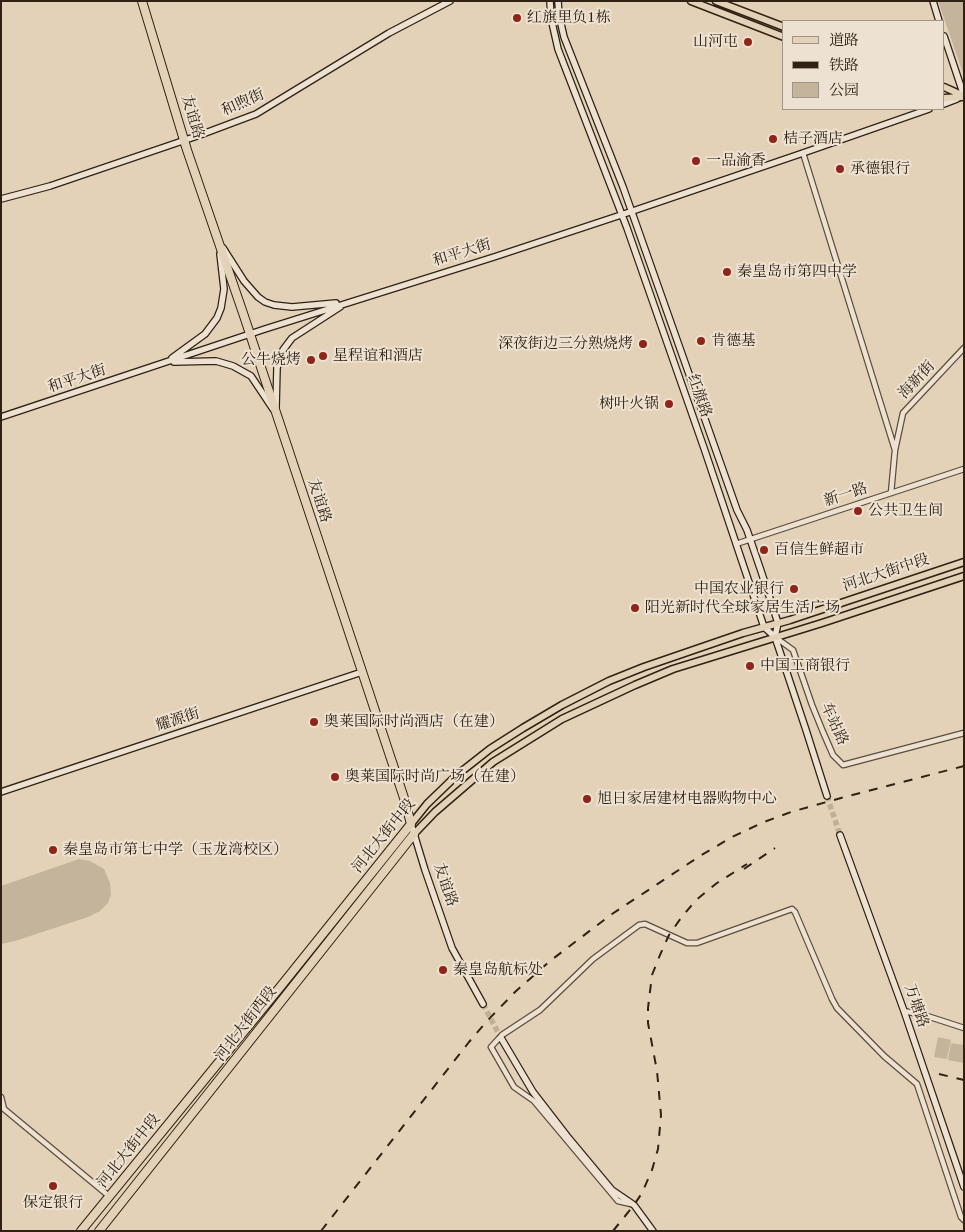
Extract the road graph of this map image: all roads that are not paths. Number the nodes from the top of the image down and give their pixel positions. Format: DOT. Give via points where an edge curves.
graph roads {
  1 [pos="142,1"];
  2 [pos="450,1"];
  3 [pos="550,1"];
  4 [pos="558,1"];
  5 [pos="691,1"];
  6 [pos="716,1"];
  7 [pos="932,1"];
  8 [pos="939,20"];
  9 [pos="782,26"];
  10 [pos="782,36"];
  11 [pos="945,39"];
  12 [pos="945,87"];
  13 [pos="964,96"];
  14 [pos="945,98"];
  15 [pos="945,104"];
  16 [pos="926,110"];
  17 [pos="184,140"];
  18 [pos="803,153"];
  19 [pos="1,200"];
  20 [pos="631,211"];
  21 [pos="621,215"];
  22 [pos="218,240"];
  23 [pos="348,302"];
  24 [pos="250,334"];
  25 [pos="964,348"];
  26 [pos="166,362"];
  27 [pos="276,414"];
  28 [pos="1,417"];
  29 [pos="895,450"];
  30 [pos="964,469"];
  31 [pos="891,493"];
  32 [pos="751,539"];
  33 [pos="736,544"];
  34 [pos="964,562"];
  35 [pos="964,576"];
  36 [pos="778,623"];
  37 [pos="764,627"];
  38 [pos="775,637"];
  39 [pos="362,672"];
  40 [pos="964,733"];
  41 [pos="1,792"];
  42 [pos="827,796"];
  43 [pos="411,824"];
  44 [pos="414,834"];
  45 [pos="840,835"];
  46 [pos="483,1004"];
  47 [pos="904,1011"];
  48 [pos="964,1028"];
  49 [pos="501,1038"];
  50 [pos="1,1097"];
  51 [pos="964,1188"];
  52 [pos="110,1196"];
  53 [pos="634,1205"];
  54 [pos="964,1220"];
  55 [pos="81,1231"];
  56 [pos="99,1231"];
  57 [pos="653,1231"];
  1 -- 17 [label="highway, 友谊路"];
  2 -- 17 [label="main road, 和煦街" via="389,33 256,114"];
  3 -- 21 [label="main road, 红旗路" via="558,49"];
  4 -- 20 [label="main road" via="564,37"];
  5 -- 10 [label="main road"];
  6 -- 9 [label="main road"];
  7 -- 8 [label="main road"];
  11 -- 13 [label="main road"];
  12 -- 13 [label="main road"];
  13 -- 14 [label="main road"];
  13 -- 15 [label="main road"];
  16 -- 18 [label="main road, 和平大街"];
  17 -- 19 [label="main road, 和煦街"];
  17 -- 22 [label="highway, 友谊路"];
  18 -- 20 [label="main road, 和平大街"];
  18 -- 29 [label="street"];
  20 -- 21 [label="main road, 和平大街"];
  20 -- 32 [label="main road" via="737,510"];
  21 -- 23 [label="main road, 和平大街"];
  21 -- 33 [label="main road, 红旗路"];
  22 -- 23 [label="main road" via="244,281 266,302 292,307"];
  22 -- 24 [label="highway, 友谊路"];
  22 -- 26 [label="main road" via="224,289 217,318 205,334"];
  23 -- 24 [label="main road, 和平大街"];
  23 -- 27 [label="main road" via="292,338 283,350 278,368"];
  24 -- 26 [label="main road, 和平大街"];
  24 -- 27 [label="highway, 友谊路"];
  25 -- 29 [label="street, 海新街" via="903,413"];
  26 -- 27 [label="main road" via="216,361 233,366 251,376"];
  26 -- 28 [label="main road, 和平大街"];
  27 -- 39 [label="highway, 友谊路"];
  29 -- 31 [label="street, 海新街"];
  30 -- 31 [label="street, 新一路"];
  31 -- 32 [label="street, 新一路"];
  32 -- 33 [label="street, 新一路"];
  32 -- 36 [label="main road"];
  33 -- 37 [label="main road, 红旗路"];
  34 -- 36 [label="main road, 河北大街中段"];
  35 -- 38 [label="main road"];
  36 -- 37 [label="main road, 河北大街中段"];
  36 -- 38 [label="main road"];
  37 -- 38 [label="main road, 红旗路"];
  37 -- 43 [label="main road, 河北大街中段" via="644,667 562,705 490,749 457,775"];
  38 -- 40 [label="street, 车站路" via="793,650 822,732 833,755 843,765"];
  38 -- 42 [label="main road, 红旗路"];
  38 -- 44 [label="main road" via="674,669 562,719 493,762"];
  39 -- 41 [label="main road, 耀源街"];
  39 -- 43 [label="highway, 友谊路"];
  43 -- 44 [label="main road, 友谊路"];
  43 -- 52 [label="highway, 河北大街中段"];
  44 -- 46 [label="main road, 友谊路" via="452,948"];
  44 -- 56 [label="highway, 河北大街西段"];
  45 -- 47 [label="main road, 万塘路"];
  47 -- 48 [label="street"];
  47 -- 51 [label="main road, 万塘路"];
  49 -- 53 [label="main road" via="533,1092 568,1136 612,1190"];
  50 -- 52 [label="street" via="4,1109"];
  52 -- 55 [label="highway, 河北大街中段"];
  53 -- 54 [label="street" via="618,1201 534,1101 514,1086 491,1047 502,1035 540,1010 593,959 639,925 645,924 687,943 696,943 792,909 837,1008 917,1084"];
  53 -- 57 [label="main road"];
}
